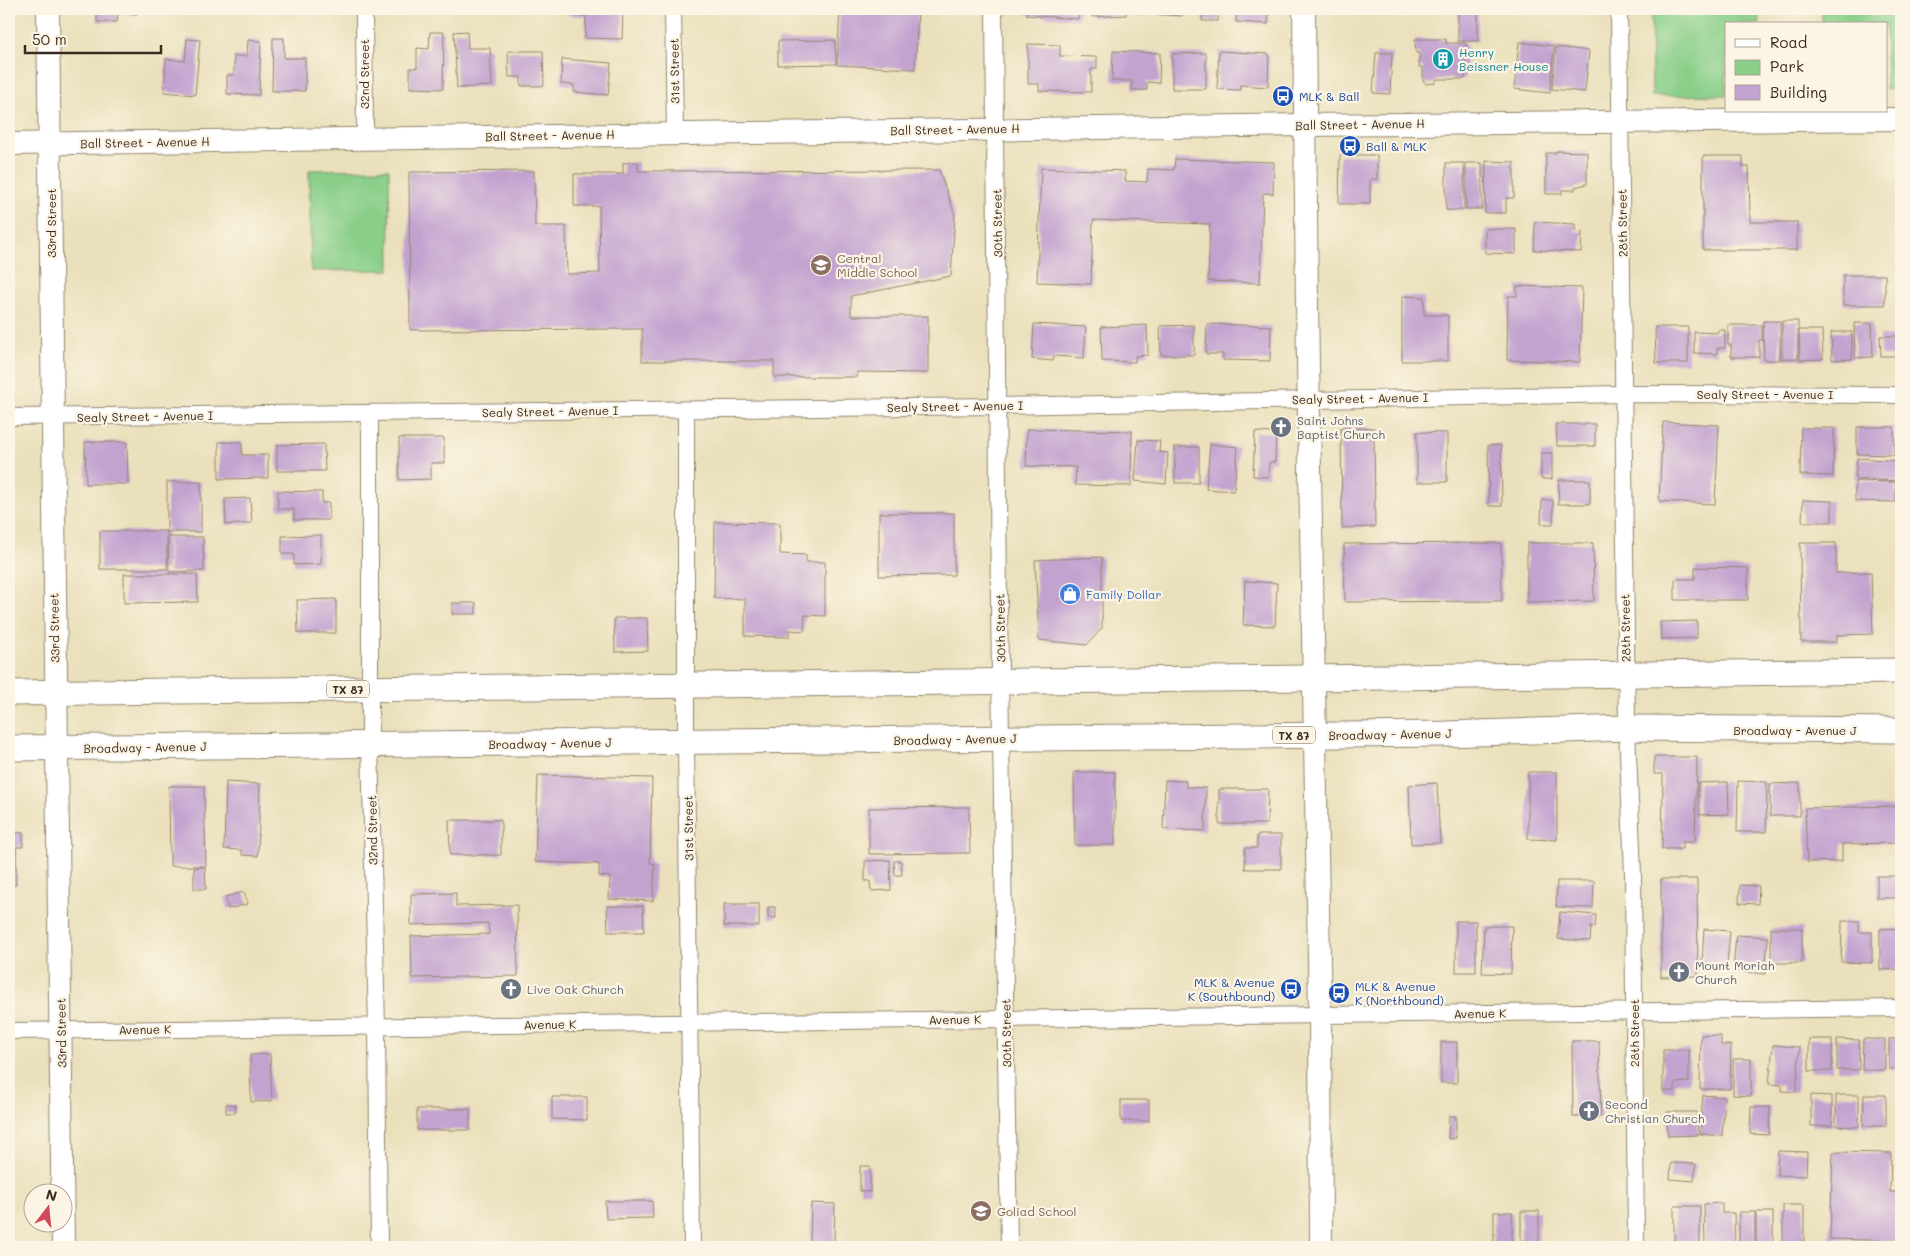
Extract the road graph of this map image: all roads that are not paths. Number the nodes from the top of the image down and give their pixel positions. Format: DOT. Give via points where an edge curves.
graph roads {
  1 [pos="48,9"];
  2 [pos="364,9"];
  3 [pos="673,9"];
  4 [pos="994,9"];
  5 [pos="1304,9"];
  6 [pos="1619,9"];
  7 [pos="1901,119"];
  8 [pos="1621,122"];
  9 [pos="1306,125"];
  10 [pos="996,129"];
  11 [pos="675,133"];
  12 [pos="365,138"];
  13 [pos="50,143"];
  14 [pos="9,144"];
  15 [pos="1624,394"];
  16 [pos="1901,395"];
  17 [pos="1309,398"];
  18 [pos="999,406"];
  19 [pos="686,410"];
  20 [pos="370,413"];
  21 [pos="9,417"];
  22 [pos="52,417"];
  23 [pos="1901,671"];
  24 [pos="1626,674"];
  25 [pos="1315,677"];
  26 [pos="1001,681"];
  27 [pos="687,686"];
  28 [pos="370,689"];
  29 [pos="55,692"];
  30 [pos="9,693"];
  31 [pos="1627,728"];
  32 [pos="1901,730"];
  33 [pos="1316,735"];
  34 [pos="1002,738"];
  35 [pos="686,741"];
  36 [pos="370,745"];
  37 [pos="9,748"];
  38 [pos="57,748"];
  39 [pos="1901,1008"];
  40 [pos="1634,1012"];
  41 [pos="1320,1015"];
  42 [pos="1006,1019"];
  43 [pos="691,1023"];
  44 [pos="377,1027"];
  45 [pos="9,1030"];
  46 [pos="61,1030"];
  47 [pos="63,1247"];
  48 [pos="379,1247"];
  49 [pos="692,1247"];
  50 [pos="1009,1247"];
  51 [pos="1321,1247"];
  52 [pos="1636,1247"];
  1 -- 13 [label="street, 33rd Street"];
  2 -- 12 [label="street, 32nd Street"];
  3 -- 11 [label="street, 31st Street"];
  4 -- 10 [label="street, 30th Street"];
  5 -- 9 [label="street"];
  6 -- 8 [label="street, 28th Street"];
  7 -- 8 [label="street, Ball Street - Avenue H"];
  8 -- 9 [label="street, Ball Street - Avenue H"];
  8 -- 15 [label="street, 28th Street"];
  9 -- 10 [label="street, Ball Street - Avenue H"];
  9 -- 17 [label="street"];
  10 -- 11 [label="street, Ball Street - Avenue H"];
  10 -- 18 [label="street, 30th Street"];
  11 -- 12 [label="street, Ball Street - Avenue H"];
  12 -- 13 [label="street, Ball Street - Avenue H"];
  13 -- 14 [label="street, Ball Street - Avenue H"];
  13 -- 22 [label="street, 33rd Street"];
  15 -- 16 [label="street, Sealy Street - Avenue I"];
  15 -- 17 [label="street, Sealy Street - Avenue I"];
  15 -- 24 [label="street, 28th Street"];
  17 -- 18 [label="street, Sealy Street - Avenue I"];
  17 -- 25 [label="street"];
  18 -- 19 [label="street, Sealy Street - Avenue I"];
  18 -- 26 [label="street, 30th Street"];
  19 -- 20 [label="street, Sealy Street - Avenue I"];
  19 -- 27 [label="street, 31st Street"];
  20 -- 22 [label="street, Sealy Street - Avenue I"];
  20 -- 28 [label="street, 32nd Street"];
  21 -- 22 [label="street, Sealy Street - Avenue I"];
  22 -- 29 [label="street, 33rd Street"];
  23 -- 24 [label="main road, TX 87"];
  24 -- 25 [label="main road, TX 87"];
  24 -- 31 [label="street, 28th Street"];
  25 -- 26 [label="main road, TX 87"];
  25 -- 33 [label="street"];
  26 -- 27 [label="main road, TX 87"];
  26 -- 34 [label="street, 30th Street"];
  27 -- 28 [label="main road, TX 87"];
  27 -- 35 [label="street, 31st Street"];
  28 -- 29 [label="main road, TX 87"];
  28 -- 36 [label="street, 32nd Street"];
  29 -- 30 [label="main road, TX 87"];
  29 -- 38 [label="street, 33rd Street"];
  31 -- 32 [label="main road, Broadway - Avenue J / TX 87"];
  31 -- 33 [label="main road, Broadway - Avenue J / TX 87"];
  31 -- 40 [label="street, 28th Street"];
  33 -- 34 [label="main road, Broadway - Avenue J / TX 87"];
  33 -- 41 [label="street"];
  34 -- 35 [label="main road, Broadway - Avenue J / TX 87"];
  34 -- 42 [label="street, 30th Street"];
  35 -- 36 [label="main road, Broadway - Avenue J / TX 87"];
  35 -- 43 [label="street, 31st Street"];
  36 -- 38 [label="main road, Broadway - Avenue J / TX 87"];
  36 -- 44 [label="street, 32nd Street"];
  37 -- 38 [label="main road, Broadway - Avenue J / TX 87"];
  38 -- 46 [label="street, 33rd Street"];
  39 -- 40 [label="street, Avenue K"];
  40 -- 41 [label="street, Avenue K"];
  40 -- 52 [label="street, 28th Street"];
  41 -- 42 [label="street, Avenue K"];
  41 -- 51 [label="street"];
  42 -- 43 [label="street, Avenue K"];
  42 -- 50 [label="street, 30th Street"];
  43 -- 44 [label="street, Avenue K"];
  43 -- 49 [label="street, 31st Street"];
  44 -- 46 [label="street, Avenue K"];
  44 -- 48 [label="street, 32nd Street"];
  45 -- 46 [label="street, Avenue K"];
  46 -- 47 [label="street, 33rd Street"];
}
